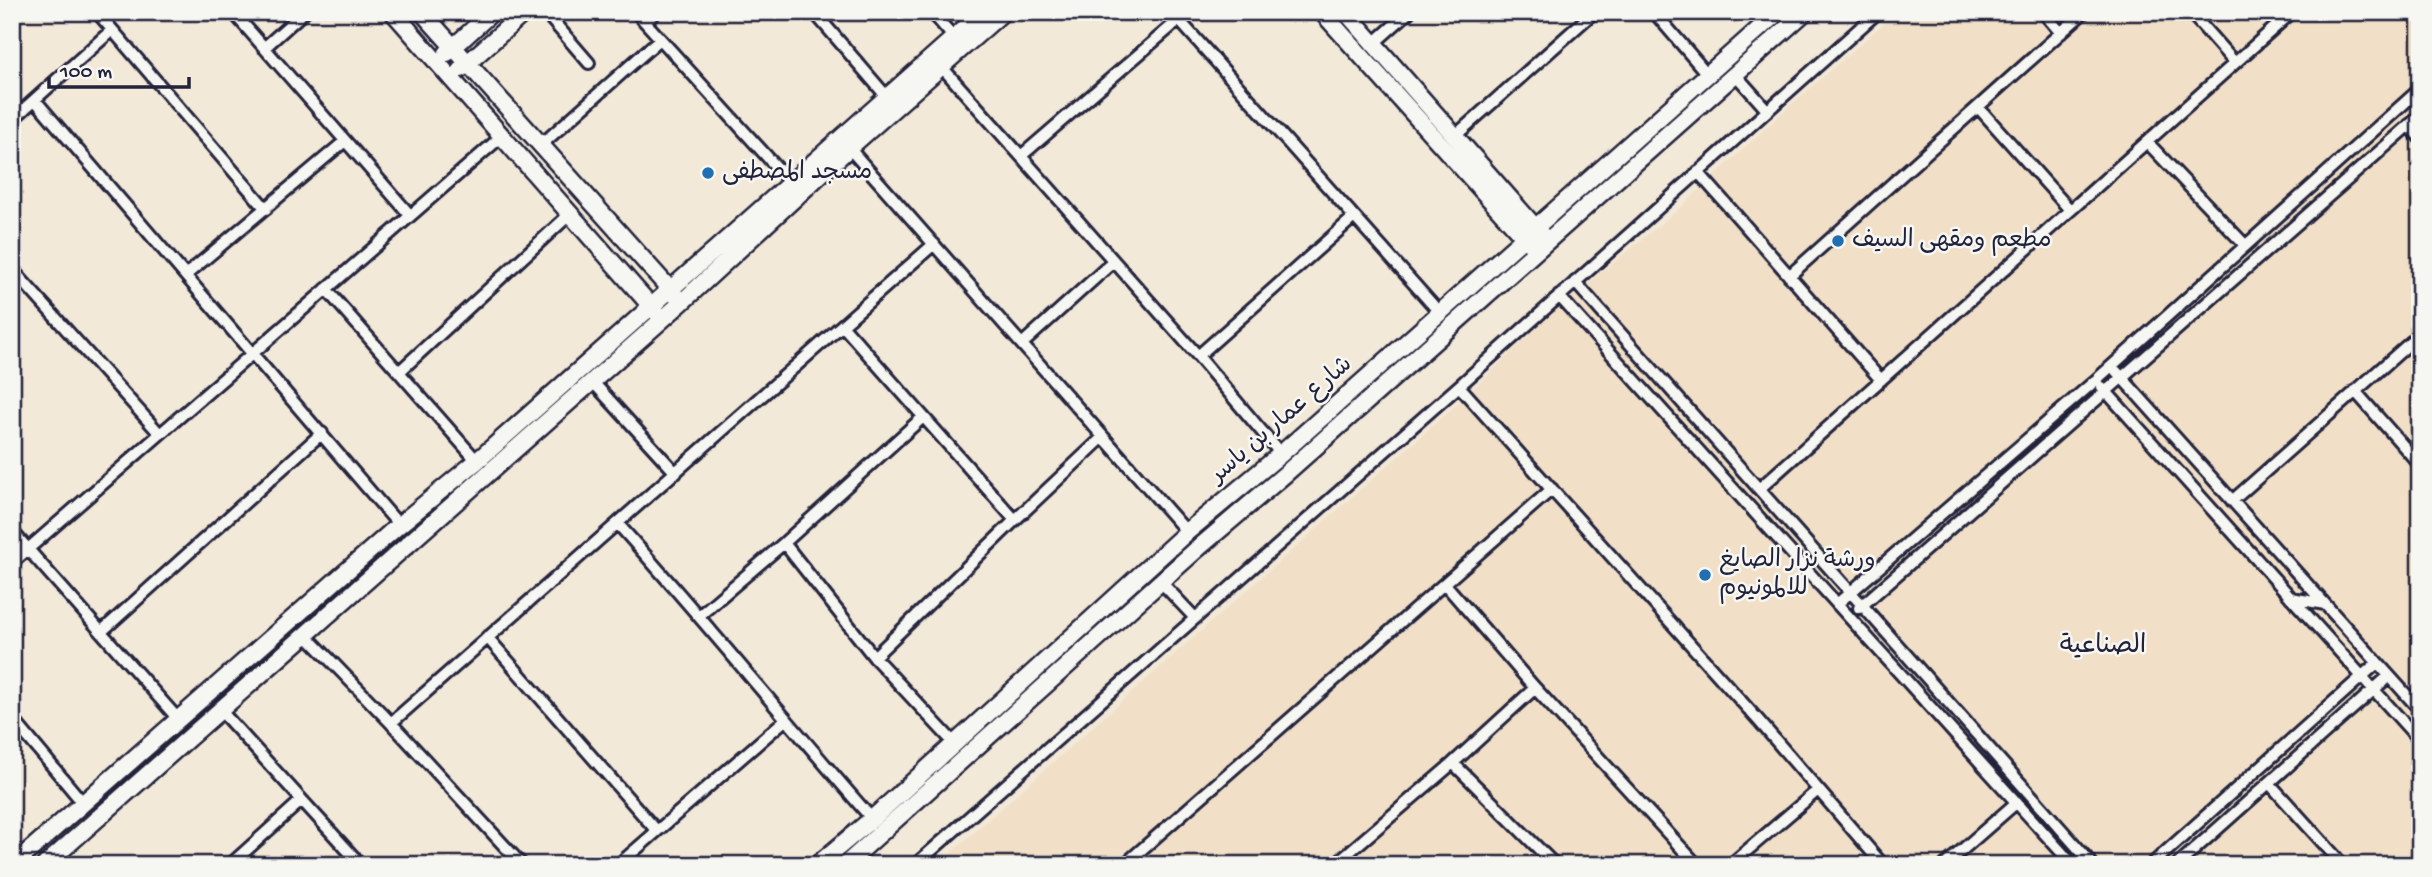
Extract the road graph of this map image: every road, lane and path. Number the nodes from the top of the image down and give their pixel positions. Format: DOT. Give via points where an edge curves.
graph roads {
  1 [pos="97,12"];
  2 [pos="233,12"];
  3 [pos="304,12"];
  4 [pos="393,12"];
  5 [pos="422,12"];
  6 [pos="492,12"];
  7 [pos="525,12"];
  8 [pos="545,12"];
  9 [pos="636,12"];
  10 [pos="656,12"];
  11 [pos="814,12"];
  12 [pos="932,12"];
  13 [pos="983,12"];
  14 [pos="1003,12"];
  15 [pos="1322,12"];
  16 [pos="1346,12"];
  17 [pos="1409,12"];
  18 [pos="1594,12"];
  19 [pos="1654,12"];
  20 [pos="1778,12"];
  21 [pos="1805,12"];
  22 [pos="1878,12"];
  23 [pos="2043,12"];
  24 [pos="2084,12"];
  25 [pos="2190,12"];
  26 [pos="2292,12"];
  27 [pos="1184,16"];
  28 [pos="645,22"];
  29 [pos="112,30"];
  30 [pos="2062,33"];
  31 [pos="954,38"];
  32 [pos="660,39"];
  33 [pos="1373,44"];
  34 [pos="453,47"];
  35 [pos="264,48"];
  36 [pos="437,62"];
  37 [pos="468,63"];
  38 [pos="589,63"];
  39 [pos="2235,63"];
  40 [pos="941,66"];
  41 [pos="1735,74"];
  42 [pos="1708,75"];
  43 [pos="452,78"];
  44 [pos="2420,89"];
  45 [pos="887,97"];
  46 [pos="35,100"];
  47 [pos="1978,107"];
  48 [pos="1767,110"];
  49 [pos="2420,116"];
  50 [pos="12,120"];
  51 [pos="2409,125"];
  52 [pos="502,136"];
  53 [pos="1455,136"];
  54 [pos="2420,138"];
  55 [pos="345,141"];
  56 [pos="2147,142"];
  57 [pos="541,145"];
  58 [pos="849,148"];
  59 [pos="1021,156"];
  60 [pos="1698,172"];
  61 [pos="790,182"];
  62 [pos="266,209"];
  63 [pos="2070,210"];
  64 [pos="570,214"];
  65 [pos="410,215"];
  66 [pos="1354,217"];
  67 [pos="1530,233"];
  68 [pos="934,244"];
  69 [pos="2244,244"];
  70 [pos="1542,246"];
  71 [pos="1114,261"];
  72 [pos="14,273"];
  73 [pos="186,275"];
  74 [pos="1789,275"];
  75 [pos="1575,282"];
  76 [pos="326,289"];
  77 [pos="670,289"];
  78 [pos="1559,296"];
  79 [pos="681,303"];
  80 [pos="651,306"];
  81 [pos="1440,313"];
  82 [pos="663,319"];
  83 [pos="843,326"];
  84 [pos="2420,334"];
  85 [pos="1022,344"];
  86 [pos="253,352"];
  87 [pos="1198,356"];
  88 [pos="2111,366"];
  89 [pos="400,371"];
  90 [pos="2120,377"];
  91 [pos="1881,380"];
  92 [pos="2095,380"];
  93 [pos="592,381"];
  94 [pos="1460,386"];
  95 [pos="2105,390"];
  96 [pos="2355,391"];
  97 [pos="923,417"];
  98 [pos="322,433"];
  99 [pos="160,434"];
  100 [pos="1103,437"];
  101 [pos="1281,454"];
  102 [pos="477,461"];
  103 [pos="2420,465"];
  104 [pos="676,473"];
  105 [pos="1552,489"];
  106 [pos="1759,489"];
  107 [pos="2232,501"];
  108 [pos="1015,520"];
  109 [pos="618,524"];
  110 [pos="399,525"];
  111 [pos="12,531"];
  112 [pos="1187,532"];
  113 [pos="784,543"];
  114 [pos="28,549"];
  115 [pos="12,562"];
  116 [pos="1161,582"];
  117 [pos="1445,584"];
  118 [pos="1850,592"];
  119 [pos="2291,598"];
  120 [pos="1837,604"];
  121 [pos="2325,604"];
  122 [pos="1862,606"];
  123 [pos="700,615"];
  124 [pos="1849,617"];
  125 [pos="1195,618"];
  126 [pos="101,632"];
  127 [pos="305,634"];
  128 [pos="487,637"];
  129 [pos="874,657"];
  130 [pos="2377,663"];
  131 [pos="2389,676"];
  132 [pos="2362,677"];
  133 [pos="1535,688"];
  134 [pos="2373,690"];
  135 [pos="220,710"];
  136 [pos="2420,710"];
  137 [pos="178,719"];
  138 [pos="785,720"];
  139 [pos="391,723"];
  140 [pos="14,724"];
  141 [pos="2420,741"];
  142 [pos="955,744"];
  143 [pos="1453,763"];
  144 [pos="2269,783"];
  145 [pos="1818,790"];
  146 [pos="302,800"];
  147 [pos="2017,802"];
  148 [pos="83,803"];
  149 [pos="872,819"];
  150 [pos="656,830"];
  151 [pos="13,865"];
  152 [pos="45,865"];
  153 [pos="230,865"];
  154 [pos="361,865"];
  155 [pos="522,865"];
  156 [pos="618,865"];
  157 [pos="817,865"];
  158 [pos="845,865"];
  159 [pos="915,865"];
  160 [pos="1125,865"];
  161 [pos="1335,865"];
  162 [pos="1555,865"];
  163 [pos="1697,865"];
  164 [pos="1730,865"];
  165 [pos="1883,865"];
  166 [pos="1945,865"];
  167 [pos="2073,865"];
  168 [pos="2093,865"];
  169 [pos="2151,865"];
  170 [pos="2177,865"];
  171 [pos="2343,865"];
  1 -- 29 [label="street"];
  2 -- 35 [label="street"];
  3 -- 35 [label="street"];
  4 -- 36 [label="street"];
  5 -- 34 [label="street"];
  6 -- 34 [label="street"];
  7 -- 37 [label="street"];
  8 -- 38 [label="street"];
  9 -- 28 [label="street"];
  10 -- 28 [label="street"];
  11 -- 45 [label="street"];
  12 -- 31 [label="street"];
  13 -- 31 [label="street"];
  14 -- 40 [label="street"];
  15 -- 67 [label="street"];
  16 -- 33 [label="street"];
  17 -- 33 [label="street"];
  18 -- 53 [label="street"];
  19 -- 42 [label="street"];
  20 -- 42 [label="street, شارع عمار بن ياسر"];
  21 -- 41 [label="street, شارع عمار بن ياسر"];
  22 -- 48 [label="street"];
  23 -- 30 [label="street"];
  24 -- 30 [label="street"];
  25 -- 39 [label="street"];
  26 -- 39 [label="street"];
  27 -- 59 [label="street"];
  27 -- 66 [label="street"];
  28 -- 32 [label="street"];
  29 -- 46 [label="street"];
  29 -- 62 [label="street"];
  30 -- 47 [label="street"];
  31 -- 45 [label="street"];
  32 -- 57 [label="street"];
  32 -- 61 [label="street"];
  33 -- 53 [label="street"];
  34 -- 36 [label="street"];
  34 -- 37 [label="street"];
  35 -- 55 [label="street"];
  36 -- 43 [label="street"];
  37 -- 43 [label="street"];
  37 -- 57 [label="street"];
  39 -- 56 [label="street"];
  40 -- 58 [label="street"];
  40 -- 59 [label="street"];
  41 -- 48 [label="street"];
  41 -- 70 [label="street, شارع عمار بن ياسر"];
  42 -- 67 [label="street, شارع عمار بن ياسر"];
  43 -- 52 [label="street"];
  44 -- 69 [label="street"];
  45 -- 61 [label="street"];
  46 -- 50 [label="street"];
  46 -- 73 [label="street"];
  47 -- 63 [label="street"];
  47 -- 74 [label="street"];
  48 -- 60 [label="street"];
  49 -- 51 [label="street"];
  51 -- 54 [label="street"];
  51 -- 90 [label="street"];
  52 -- 64 [label="street"];
  52 -- 65 [label="street"];
  53 -- 67 [label="street"];
  55 -- 62 [label="street"];
  55 -- 65 [label="street"];
  56 -- 63 [label="street"];
  56 -- 69 [label="street"];
  57 -- 77 [label="street"];
  58 -- 68 [label="street"];
  58 -- 79 [label="street"];
  59 -- 71 [label="street"];
  60 -- 74 [label="street"];
  60 -- 75 [label="street"];
  61 -- 77 [label="street"];
  62 -- 73 [label="street"];
  63 -- 91 [label="street"];
  64 -- 80 [label="street"];
  64 -- 89 [label="street"];
  65 -- 76 [label="street"];
  66 -- 81 [label="street"];
  66 -- 87 [label="street"];
  67 -- 70 [label="street"];
  67 -- 81 [label="street, شارع عمار بن ياسر"];
  68 -- 83 [label="street"];
  68 -- 85 [label="street"];
  69 -- 88 [label="street"];
  70 -- 116 [label="street, شارع عمار بن ياسر"];
  71 -- 85 [label="street"];
  71 -- 87 [label="street"];
  72 -- 99 [label="street"];
  73 -- 86 [label="street"];
  74 -- 91 [label="street"];
  75 -- 78 [label="street"];
  75 -- 106 [label="street"];
  76 -- 86 [label="street"];
  76 -- 89 [label="street"];
  77 -- 79 [label="street"];
  77 -- 80 [label="street"];
  78 -- 94 [label="street"];
  78 -- 120 [label="street"];
  79 -- 82 [label="street"];
  80 -- 82 [label="street"];
  80 -- 102 [label="street"];
  81 -- 101 [label="street, شارع عمار بن ياسر"];
  82 -- 93 [label="street"];
  83 -- 97 [label="street"];
  83 -- 104 [label="street"];
  84 -- 96 [label="street"];
  85 -- 100 [label="street"];
  86 -- 98 [label="street"];
  86 -- 99 [label="street"];
  87 -- 101 [label="street"];
  88 -- 90 [label="street"];
  88 -- 92 [label="street"];
  89 -- 102 [label="street"];
  90 -- 95 [label="street"];
  90 -- 107 [label="street"];
  91 -- 106 [label="street"];
  92 -- 95 [label="street"];
  92 -- 118 [label="street"];
  93 -- 104 [label="street"];
  93 -- 127 [label="street"];
  94 -- 105 [label="street"];
  94 -- 125 [label="street"];
  95 -- 119 [label="street"];
  95 -- 122 [label="street"];
  96 -- 103 [label="street"];
  96 -- 107 [label="street"];
  97 -- 108 [label="street"];
  97 -- 113 [label="street"];
  98 -- 110 [label="street"];
  98 -- 126 [label="street"];
  99 -- 114 [label="street"];
  100 -- 108 [label="street"];
  100 -- 112 [label="street"];
  101 -- 112 [label="street, شارع عمار بن ياسر"];
  102 -- 110 [label="street"];
  104 -- 109 [label="street"];
  105 -- 117 [label="street"];
  105 -- 145 [label="street"];
  106 -- 118 [label="street"];
  107 -- 121 [label="street"];
  108 -- 129 [label="street"];
  109 -- 123 [label="street"];
  109 -- 128 [label="street"];
  110 -- 137 [label="street"];
  111 -- 114 [label="street"];
  112 -- 142 [label="street, شارع عمار بن ياسر"];
  113 -- 123 [label="street"];
  113 -- 129 [label="street"];
  114 -- 115 [label="street"];
  114 -- 126 [label="street"];
  116 -- 125 [label="street"];
  116 -- 158 [label="street, شارع عمار بن ياسر"];
  117 -- 133 [label="street"];
  117 -- 160 [label="street"];
  118 -- 120 [label="street"];
  118 -- 122 [label="street"];
  119 -- 121 [label="street"];
  119 -- 132 [label="street"];
  120 -- 124 [label="street"];
  121 -- 130 [label="street"];
  122 -- 124 [label="street"];
  122 -- 168 [label="street"];
  123 -- 138 [label="street"];
  124 -- 147 [label="street"];
  125 -- 159 [label="street"];
  126 -- 137 [label="street"];
  127 -- 135 [label="street"];
  127 -- 139 [label="street"];
  128 -- 139 [label="street"];
  128 -- 150 [label="street"];
  129 -- 142 [label="street"];
  130 -- 131 [label="street"];
  130 -- 132 [label="street"];
  131 -- 134 [label="street"];
  131 -- 136 [label="street"];
  132 -- 134 [label="street"];
  132 -- 169 [label="street"];
  133 -- 143 [label="street"];
  133 -- 163 [label="street"];
  134 -- 141 [label="street"];
  134 -- 144 [label="street"];
  135 -- 146 [label="street"];
  135 -- 152 [label="street"];
  137 -- 148 [label="street"];
  138 -- 149 [label="street"];
  138 -- 150 [label="street"];
  139 -- 155 [label="street"];
  140 -- 148 [label="street"];
  142 -- 149 [label="street, شارع عمار بن ياسر"];
  143 -- 161 [label="street"];
  143 -- 162 [label="street"];
  144 -- 170 [label="street"];
  144 -- 171 [label="street"];
  145 -- 164 [label="street"];
  145 -- 165 [label="street"];
  146 -- 153 [label="street"];
  146 -- 154 [label="street"];
  147 -- 166 [label="street"];
  147 -- 167 [label="street"];
  148 -- 151 [label="street"];
  149 -- 157 [label="street, شارع عمار بن ياسر"];
  150 -- 156 [label="street"];
}
